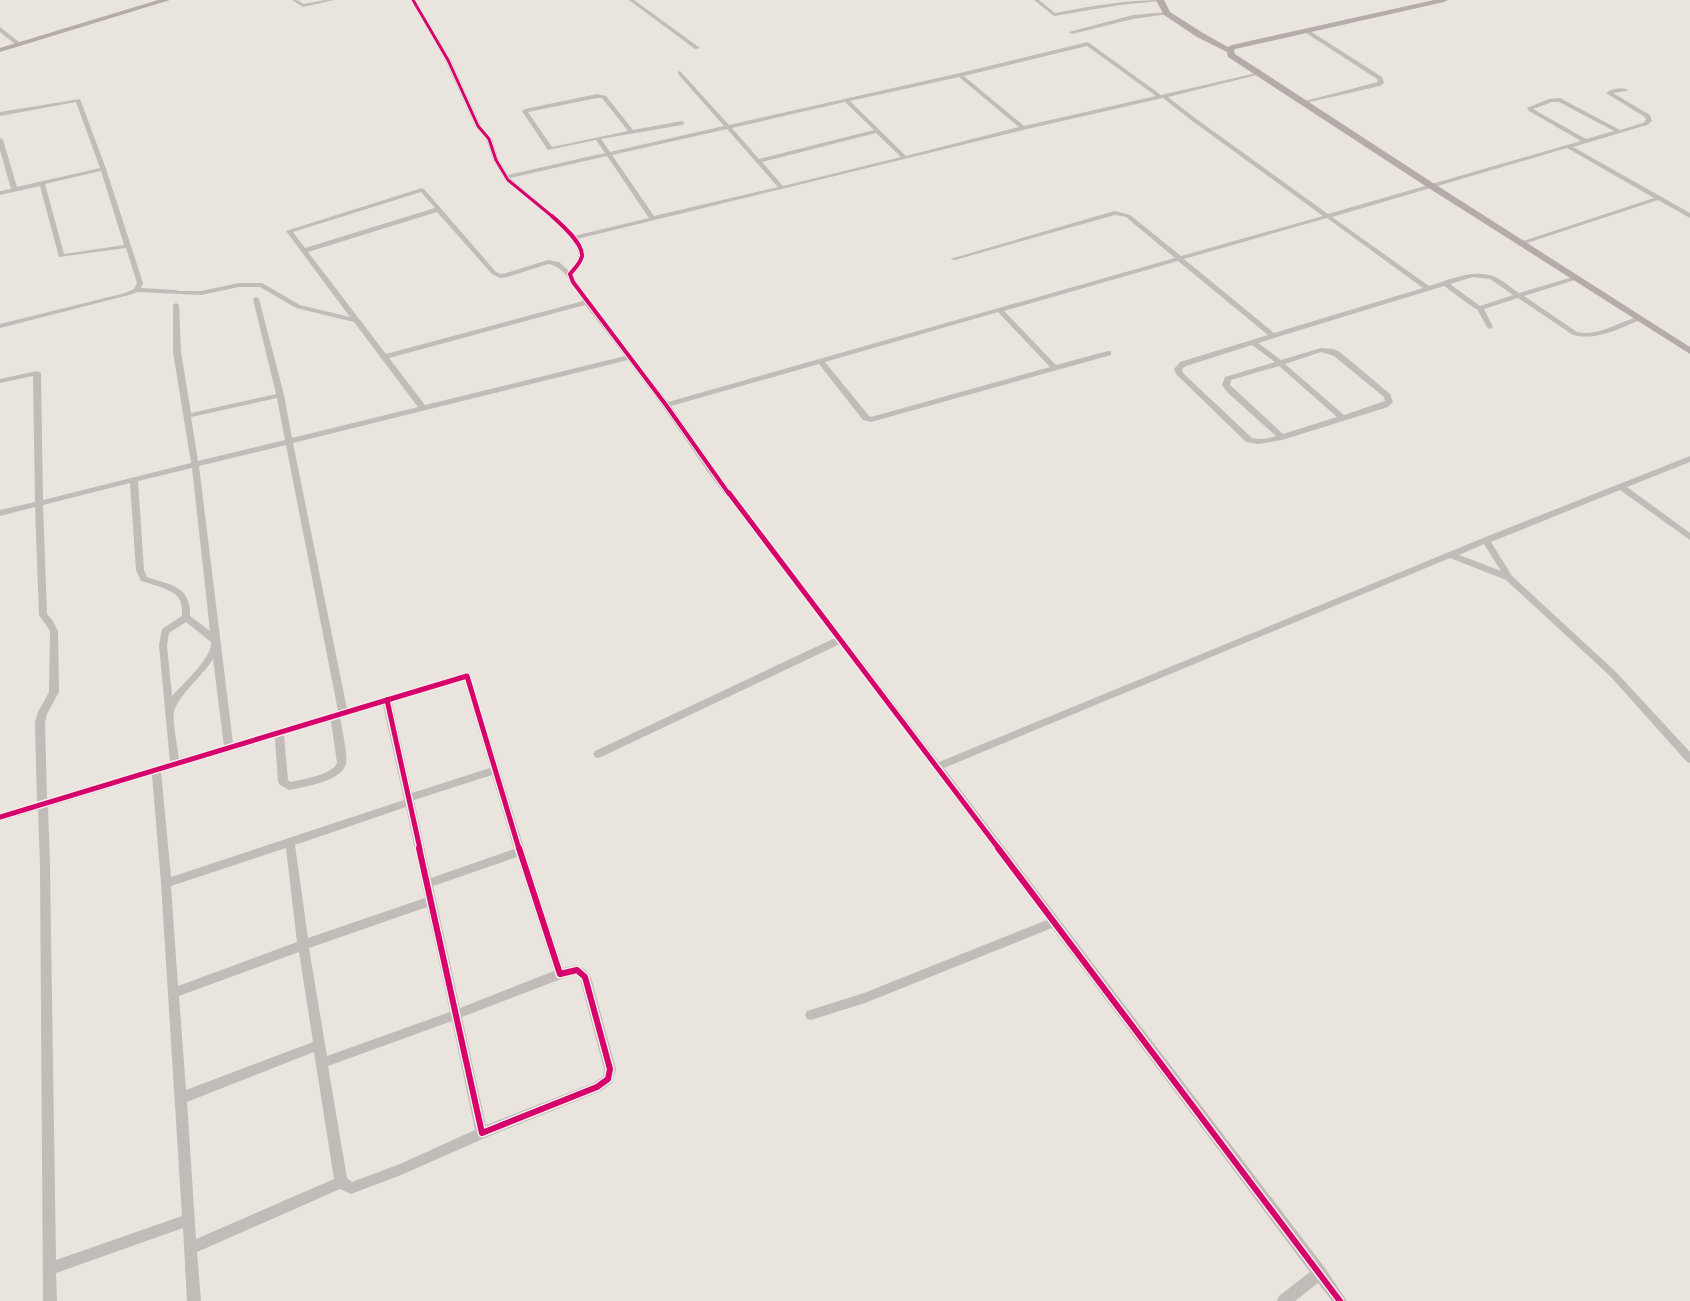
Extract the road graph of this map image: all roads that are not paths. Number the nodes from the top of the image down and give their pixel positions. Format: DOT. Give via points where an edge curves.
graph roads {
  1 [pos="166,0"];
  2 [pos="294,0"];
  3 [pos="332,0"];
  4 [pos="413,0"];
  5 [pos="631,0"];
  6 [pos="1160,0"];
  7 [pos="1444,0"];
  8 [pos="1039,1"];
  9 [pos="1112,2"];
  10 [pos="1120,8"];
  11 [pos="1127,12"];
  12 [pos="1167,13"];
  13 [pos="1133,17"];
  14 [pos="0,29"];
  15 [pos="1305,30"];
  16 [pos="1072,32"];
  17 [pos="17,43"];
  18 [pos="697,48"];
  19 [pos="0,50"];
  20 [pos="1230,51"];
  21 [pos="1259,73"];
  22 [pos="680,74"];
  23 [pos="960,75"];
  24 [pos="1625,90"];
  25 [pos="1162,96"];
  26 [pos="847,101"];
  27 [pos="1303,103"];
  28 [pos="0,114"];
  29 [pos="682,123"];
  30 [pos="729,128"];
  31 [pos="1023,128"];
  32 [pos="631,131"];
  33 [pos="1618,131"];
  34 [pos="878,132"];
  35 [pos="597,138"];
  36 [pos="0,140"];
  37 [pos="1585,141"];
  38 [pos="1567,146"];
  39 [pos="608,154"];
  40 [pos="905,158"];
  41 [pos="758,161"];
  42 [pos="103,169"];
  43 [pos="507,177"];
  44 [pos="42,183"];
  45 [pos="1430,185"];
  46 [pos="781,187"];
  47 [pos="14,189"];
  48 [pos="0,192"];
  49 [pos="1659,198"];
  50 [pos="439,209"];
  51 [pos="1329,216"];
  52 [pos="1690,216"];
  53 [pos="653,219"];
  54 [pos="574,238"];
  55 [pos="1522,243"];
  56 [pos="128,246"];
  57 [pos="303,251"];
  58 [pos="953,259"];
  59 [pos="1178,259"];
  60 [pos="570,274"];
  61 [pos="1576,278"];
  62 [pos="1445,283"];
  63 [pos="1428,288"];
  64 [pos="137,290"];
  65 [pos="1520,297"];
  66 [pos="256,299"];
  67 [pos="587,302"];
  68 [pos="176,305"];
  69 [pos="1480,308"];
  70 [pos="1000,310"];
  71 [pos="1638,319"];
  72 [pos="356,320"];
  73 [pos="0,326"];
  74 [pos="1490,327"];
  75 [pos="1273,336"];
  76 [pos="1254,343"];
  77 [pos="1690,351"];
  78 [pos="1108,353"];
  79 [pos="384,357"];
  80 [pos="630,357"];
  81 [pos="820,361"];
  82 [pos="1279,362"];
  83 [pos="1056,368"];
  84 [pos="0,381"];
  85 [pos="280,395"];
  86 [pos="666,405"];
  87 [pos="423,408"];
  88 [pos="187,416"];
  89 [pos="1342,418"];
  90 [pos="1282,438"];
  91 [pos="289,441"];
  92 [pos="1690,459"];
  93 [pos="195,464"];
  94 [pos="134,480"];
  95 [pos="1621,487"];
  96 [pos="39,503"];
  97 [pos="0,513"];
  98 [pos="1688,533"];
  99 [pos="1486,540"];
  100 [pos="1450,555"];
  101 [pos="1509,578"];
  102 [pos="186,617"];
  103 [pos="841,639"];
  104 [pos="216,643"];
  105 [pos="387,700"];
  106 [pos="169,713"];
  107 [pos="339,715"];
  108 [pos="279,733"];
  109 [pos="230,748"];
  110 [pos="598,754"];
  111 [pos="1690,759"];
  112 [pos="175,764"];
  113 [pos="938,767"];
  114 [pos="156,770"];
  115 [pos="496,770"];
  116 [pos="409,800"];
  117 [pos="42,805"];
  118 [pos="0,817"];
  119 [pos="290,842"];
  120 [pos="520,851"];
  121 [pos="166,883"];
  122 [pos="427,884"];
  123 [pos="431,901"];
  124 [pos="1054,922"];
  125 [pos="303,945"];
  126 [pos="560,974"];
  127 [pos="174,993"];
  128 [pos="455,1015"];
  129 [pos="811,1015"];
  130 [pos="319,1045"];
  131 [pos="322,1063"];
  132 [pos="181,1098"];
  133 [pos="482,1133"];
  134 [pos="341,1182"];
  135 [pos="189,1220"];
  136 [pos="191,1248"];
  137 [pos="49,1269"];
  138 [pos="1320,1273"];
  139 [pos="50,1301"];
  140 [pos="194,1301"];
  141 [pos="1284,1301"];
  142 [pos="1340,1301"];
  1 -- 17 [label="street"];
  2 -- 3 [label="street" via="302,6"];
  4 -- 43 [label="street" via="448,60 478,126 489,139 496,160"];
  5 -- 18 [label="street"];
  6 -- 9 [label="street"];
  6 -- 12 [label="street"];
  7 -- 15 [label="street"];
  8 -- 9 [label="street" via="1054,15"];
  9 -- 10 [label="street"];
  11 -- 13 [label="street"];
  12 -- 13 [label="street"];
  12 -- 20 [label="street"];
  13 -- 16 [label="street"];
  14 -- 17 [label="street"];
  15 -- 20 [label="street" via="1232,47"];
  15 -- 27 [label="street" via="1380,78 1381,83"];
  17 -- 19 [label="street"];
  20 -- 21 [label="street" via="1231,55"];
  21 -- 25 [label="street"];
  21 -- 27 [label="street"];
  22 -- 30 [label="street"];
  23 -- 25 [label="street" via="1088,44"];
  23 -- 26 [label="street"];
  23 -- 31 [label="street"];
  24 -- 33 [label="street" via="1609,93 1648,116 1649,121"];
  25 -- 31 [label="street"];
  25 -- 51 [label="street"];
  26 -- 30 [label="street"];
  26 -- 34 [label="street"];
  27 -- 45 [label="street"];
  28 -- 42 [label="street" via="78,100"];
  29 -- 32 [label="street"];
  30 -- 39 [label="street"];
  30 -- 41 [label="street"];
  31 -- 40 [label="street"];
  32 -- 35 [label="street"];
  32 -- 35 [label="street" via="604,97 596,96 525,111 550,149"];
  33 -- 37 [label="street"];
  33 -- 37 [label="street" via="1560,100 1550,100 1530,108"];
  34 -- 40 [label="street"];
  34 -- 41 [label="street"];
  35 -- 39 [label="street"];
  36 -- 47 [label="street"];
  37 -- 38 [label="street"];
  38 -- 45 [label="street"];
  38 -- 49 [label="street"];
  39 -- 43 [label="street"];
  39 -- 53 [label="street"];
  40 -- 46 [label="street"];
  41 -- 46 [label="street"];
  42 -- 44 [label="street"];
  42 -- 56 [label="street"];
  43 -- 54 [label="street" via="565,226"];
  44 -- 47 [label="street"];
  44 -- 56 [label="street" via="61,256"];
  45 -- 51 [label="street"];
  45 -- 55 [label="street"];
  46 -- 53 [label="street"];
  47 -- 48 [label="street"];
  49 -- 52 [label="street"];
  49 -- 55 [label="street"];
  50 -- 57 [label="street"];
  50 -- 57 [label="street" via="422,190 289,231"];
  50 -- 60 [label="street" via="494,273 500,276 548,262 561,265"];
  51 -- 59 [label="street"];
  51 -- 63 [label="street"];
  53 -- 54 [label="street"];
  54 -- 60 [label="street" via="582,256"];
  55 -- 61 [label="street"];
  56 -- 64 [label="street" via="140,283"];
  57 -- 72 [label="street"];
  58 -- 59 [label="street" via="1115,213 1128,216"];
  59 -- 70 [label="street"];
  59 -- 75 [label="street"];
  60 -- 67 [label="street"];
  61 -- 65 [label="street"];
  61 -- 71 [label="street"];
  62 -- 63 [label="street"];
  62 -- 65 [label="street" via="1479,275 1492,278"];
  62 -- 69 [label="street"];
  63 -- 75 [label="street"];
  64 -- 72 [label="street" via="201,293 239,285 262,285 298,307"];
  64 -- 73 [label="street"];
  65 -- 69 [label="street"];
  65 -- 71 [label="street" via="1581,337 1596,335"];
  66 -- 85 [label="street"];
  67 -- 79 [label="street"];
  67 -- 80 [label="street"];
  68 -- 88 [label="street" via="177,352"];
  69 -- 74 [label="street"];
  70 -- 81 [label="street"];
  70 -- 83 [label="street"];
  71 -- 77 [label="street"];
  72 -- 79 [label="street"];
  75 -- 76 [label="street"];
  76 -- 82 [label="street"];
  76 -- 90 [label="street" via="1183,364 1178,369 1180,374 1249,440 1258,442"];
  78 -- 83 [label="street"];
  79 -- 87 [label="street"];
  80 -- 86 [label="street"];
  80 -- 87 [label="street"];
  81 -- 83 [label="street" via="866,418 872,420"];
  81 -- 86 [label="street"];
  82 -- 89 [label="street"];
  82 -- 89 [label="street" via="1321,350 1330,351 1387,396 1388,402 1385,405"];
  82 -- 90 [label="street" via="1228,379 1226,385"];
  84 -- 96 [label="street" via="37,373"];
  85 -- 88 [label="street"];
  85 -- 91 [label="street"];
  86 -- 103 [label="street" via="713,473"];
  87 -- 91 [label="street"];
  88 -- 93 [label="street"];
  89 -- 90 [label="street"];
  91 -- 93 [label="street"];
  91 -- 107 [label="street"];
  92 -- 95 [label="street"];
  93 -- 94 [label="street"];
  93 -- 104 [label="street"];
  94 -- 96 [label="street"];
  94 -- 102 [label="street" via="140,570 144,579 164,585 182,595 186,604"];
  95 -- 98 [label="street"];
  95 -- 99 [label="street"];
  96 -- 97 [label="street"];
  96 -- 117 [label="street" via="43,615 54,631 55,641 54,692 40,722"];
  99 -- 100 [label="street"];
  99 -- 101 [label="street"];
  100 -- 101 [label="street"];
  100 -- 113 [label="street"];
  101 -- 111 [label="street" via="1613,674"];
  102 -- 104 [label="street"];
  102 -- 106 [label="street" via="165,631 163,645"];
  103 -- 110 [label="street"];
  103 -- 113 [label="street"];
  104 -- 106 [label="street" via="205,665 173,702"];
  104 -- 109 [label="street"];
  105 -- 107 [label="street"];
  105 -- 115 [label="street" via="467,676"];
  105 -- 116 [label="street"];
  106 -- 112 [label="street"];
  107 -- 108 [label="street"];
  107 -- 108 [label="street" via="342,763 339,769 299,784 289,786 284,782"];
  108 -- 109 [label="street"];
  109 -- 112 [label="street"];
  112 -- 114 [label="street"];
  113 -- 124 [label="street"];
  114 -- 117 [label="street"];
  114 -- 121 [label="street"];
  115 -- 116 [label="street"];
  115 -- 120 [label="street"];
  116 -- 119 [label="street"];
  116 -- 122 [label="street"];
  117 -- 118 [label="street"];
  117 -- 137 [label="street" via="45,866"];
  119 -- 121 [label="street"];
  119 -- 125 [label="street"];
  120 -- 122 [label="street"];
  120 -- 126 [label="street"];
  121 -- 127 [label="street"];
  122 -- 123 [label="street"];
  123 -- 125 [label="street"];
  123 -- 128 [label="street"];
  124 -- 129 [label="street" via="865,998"];
  124 -- 138 [label="street"];
  125 -- 127 [label="street"];
  125 -- 130 [label="street"];
  126 -- 128 [label="street"];
  126 -- 133 [label="street" via="574,969 581,971 586,977 610,1069 608,1079 597,1088"];
  127 -- 132 [label="street"];
  128 -- 131 [label="street"];
  128 -- 133 [label="street"];
  130 -- 131 [label="street"];
  130 -- 132 [label="street"];
  131 -- 134 [label="street"];
  132 -- 135 [label="street"];
  133 -- 134 [label="street" via="395,1172 351,1188"];
  134 -- 136 [label="street"];
  135 -- 136 [label="street"];
  135 -- 137 [label="street"];
  136 -- 140 [label="street"];
  137 -- 139 [label="street"];
  138 -- 141 [label="street"];
  138 -- 142 [label="street"];
}
